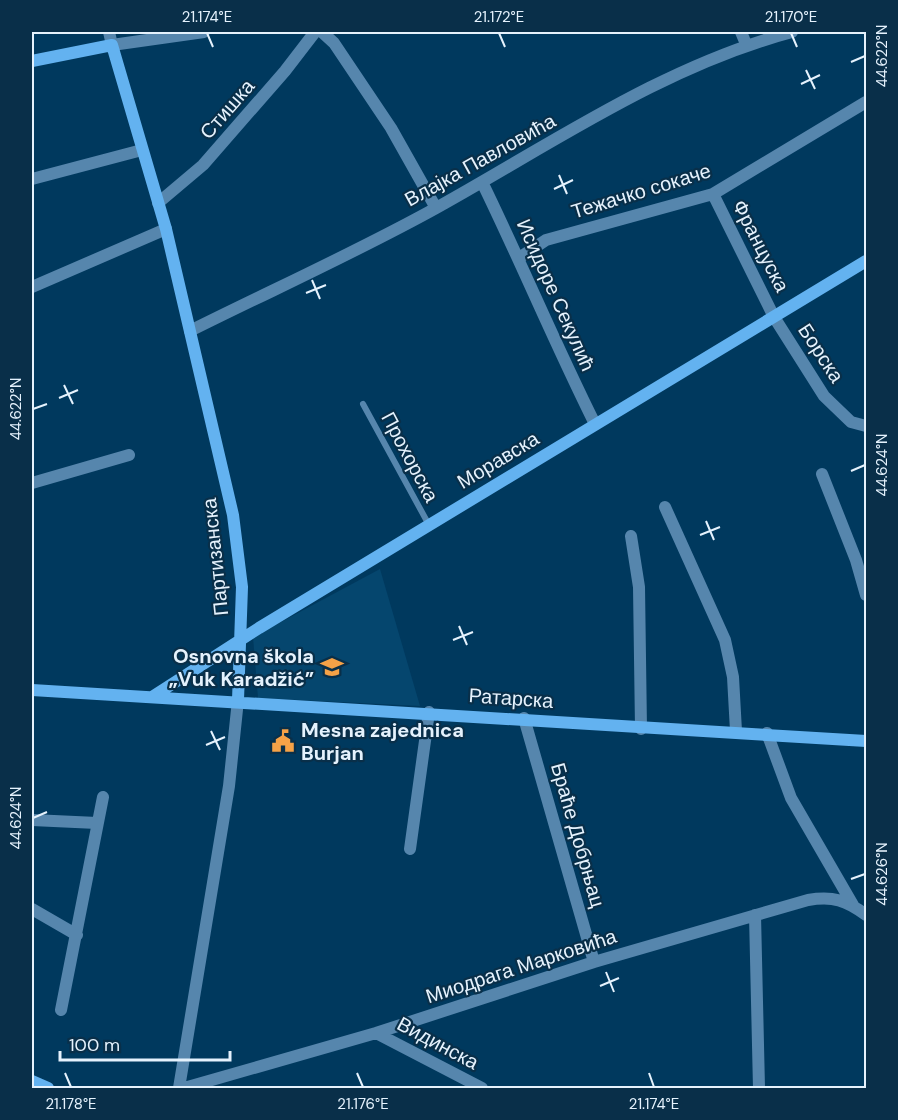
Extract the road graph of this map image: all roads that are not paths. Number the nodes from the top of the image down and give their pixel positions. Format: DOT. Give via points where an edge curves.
graph roads {
  1 [pos="109,32"];
  2 [pos="204,32"];
  3 [pos="315,32"];
  4 [pos="322,32"];
  5 [pos="741,32"];
  6 [pos="792,32"];
  7 [pos="162,35"];
  8 [pos="746,44"];
  9 [pos="112,45"];
  10 [pos="32,61"];
  11 [pos="867,102"];
  12 [pos="142,150"];
  13 [pos="32,179"];
  14 [pos="482,182"];
  15 [pos="713,194"];
  16 [pos="158,203"];
  17 [pos="436,208"];
  18 [pos="166,230"];
  19 [pos="519,258"];
  20 [pos="867,261"];
  21 [pos="32,287"];
  22 [pos="774,317"];
  23 [pos="190,331"];
  24 [pos="363,404"];
  25 [pos="595,424"];
  26 [pos="867,426"];
  27 [pos="129,455"];
  28 [pos="822,474"];
  29 [pos="32,483"];
  30 [pos="665,507"];
  31 [pos="429,525"];
  32 [pos="631,536"];
  33 [pos="867,595"];
  34 [pos="242,639"];
  35 [pos="32,690"];
  36 [pos="152,697"];
  37 [pos="238,700"];
  38 [pos="429,712"];
  39 [pos="524,718"];
  40 [pos="641,729"];
  41 [pos="736,732"];
  42 [pos="767,733"];
  43 [pos="867,741"];
  44 [pos="103,797"];
  45 [pos="32,820"];
  46 [pos="97,823"];
  47 [pos="410,849"];
  48 [pos="840,882"];
  49 [pos="827,897"];
  50 [pos="853,904"];
  51 [pos="32,909"];
  52 [pos="755,915"];
  53 [pos="867,915"];
  54 [pos="77,935"];
  55 [pos="594,962"];
  56 [pos="61,1010"];
  57 [pos="375,1033"];
  58 [pos="32,1081"];
  59 [pos="47,1088"];
  60 [pos="179,1089"];
  61 [pos="184,1089"];
  62 [pos="482,1089"];
  63 [pos="759,1089"];
  1 -- 9 [label="street, Партизанска"];
  2 -- 7 [label="street"];
  3 -- 16 [label="street, Стишка" via="203,165"];
  4 -- 17 [label="street" via="391,128"];
  5 -- 8 [label="street"];
  6 -- 8 [label="street, Влајка Павловића"];
  7 -- 9 [label="street"];
  8 -- 14 [label="street, Влајка Павловића" via="635,94"];
  9 -- 10 [label="street"];
  9 -- 12 [label="street, Партизанска"];
  11 -- 15 [label="street, Тежачко сокаче"];
  12 -- 13 [label="street"];
  12 -- 16 [label="street, Партизанска"];
  14 -- 17 [label="street, Влајка Павловића"];
  14 -- 19 [label="street, Исидоре Секулић"];
  15 -- 19 [label="street, Тежачко сокаче" via="546,240"];
  15 -- 22 [label="street, Француска"];
  16 -- 18 [label="street, Партизанска"];
  17 -- 23 [label="street, Влајка Павловића"];
  18 -- 21 [label="street"];
  18 -- 23 [label="street, Партизанска"];
  19 -- 25 [label="street, Исидоре Секулић"];
  20 -- 22 [label="street, Моравска"];
  22 -- 25 [label="street, Моравска"];
  22 -- 26 [label="street, Борска" via="824,396 851,422"];
  23 -- 34 [label="street, Партизанска" via="233,515 242,587"];
  24 -- 31 [label="lane, Прохорска"];
  25 -- 31 [label="street, Моравска"];
  27 -- 29 [label="street"];
  28 -- 33 [label="street"];
  30 -- 41 [label="street" via="724,640 733,677"];
  31 -- 34 [label="street, Моравска"];
  32 -- 40 [label="street" via="639,587"];
  34 -- 36 [label="street, Моравска"];
  34 -- 37 [label="street, Партизанска"];
  35 -- 36 [label="street, Ратарска"];
  36 -- 37 [label="street, Ратарска"];
  37 -- 38 [label="street, Ратарска"];
  37 -- 60 [label="street, Партизанска" via="229,786"];
  38 -- 39 [label="street, Ратарска"];
  38 -- 47 [label="street"];
  39 -- 40 [label="street, Ратарска"];
  39 -- 55 [label="street, Браће Добрњац"];
  40 -- 41 [label="street, Ратарска"];
  41 -- 42 [label="street, Ратарска"];
  42 -- 43 [label="street, Ратарска"];
  42 -- 48 [label="street" via="791,798"];
  44 -- 46 [label="street"];
  45 -- 46 [label="street"];
  46 -- 54 [label="street"];
  48 -- 49 [label="street"];
  48 -- 50 [label="street"];
  49 -- 50 [label="street, Миодрага Марковића"];
  49 -- 52 [label="street, Миодрага Марковића"];
  50 -- 53 [label="street, Миодрага Марковића"];
  51 -- 54 [label="street"];
  52 -- 55 [label="street, Миодрага Марковића"];
  52 -- 63 [label="street"];
  54 -- 56 [label="street"];
  55 -- 57 [label="street, Миодрага Марковића"];
  57 -- 61 [label="street, Миодрага Марковића"];
  57 -- 62 [label="street, Видинска"];
  58 -- 59 [label="street"];
}
